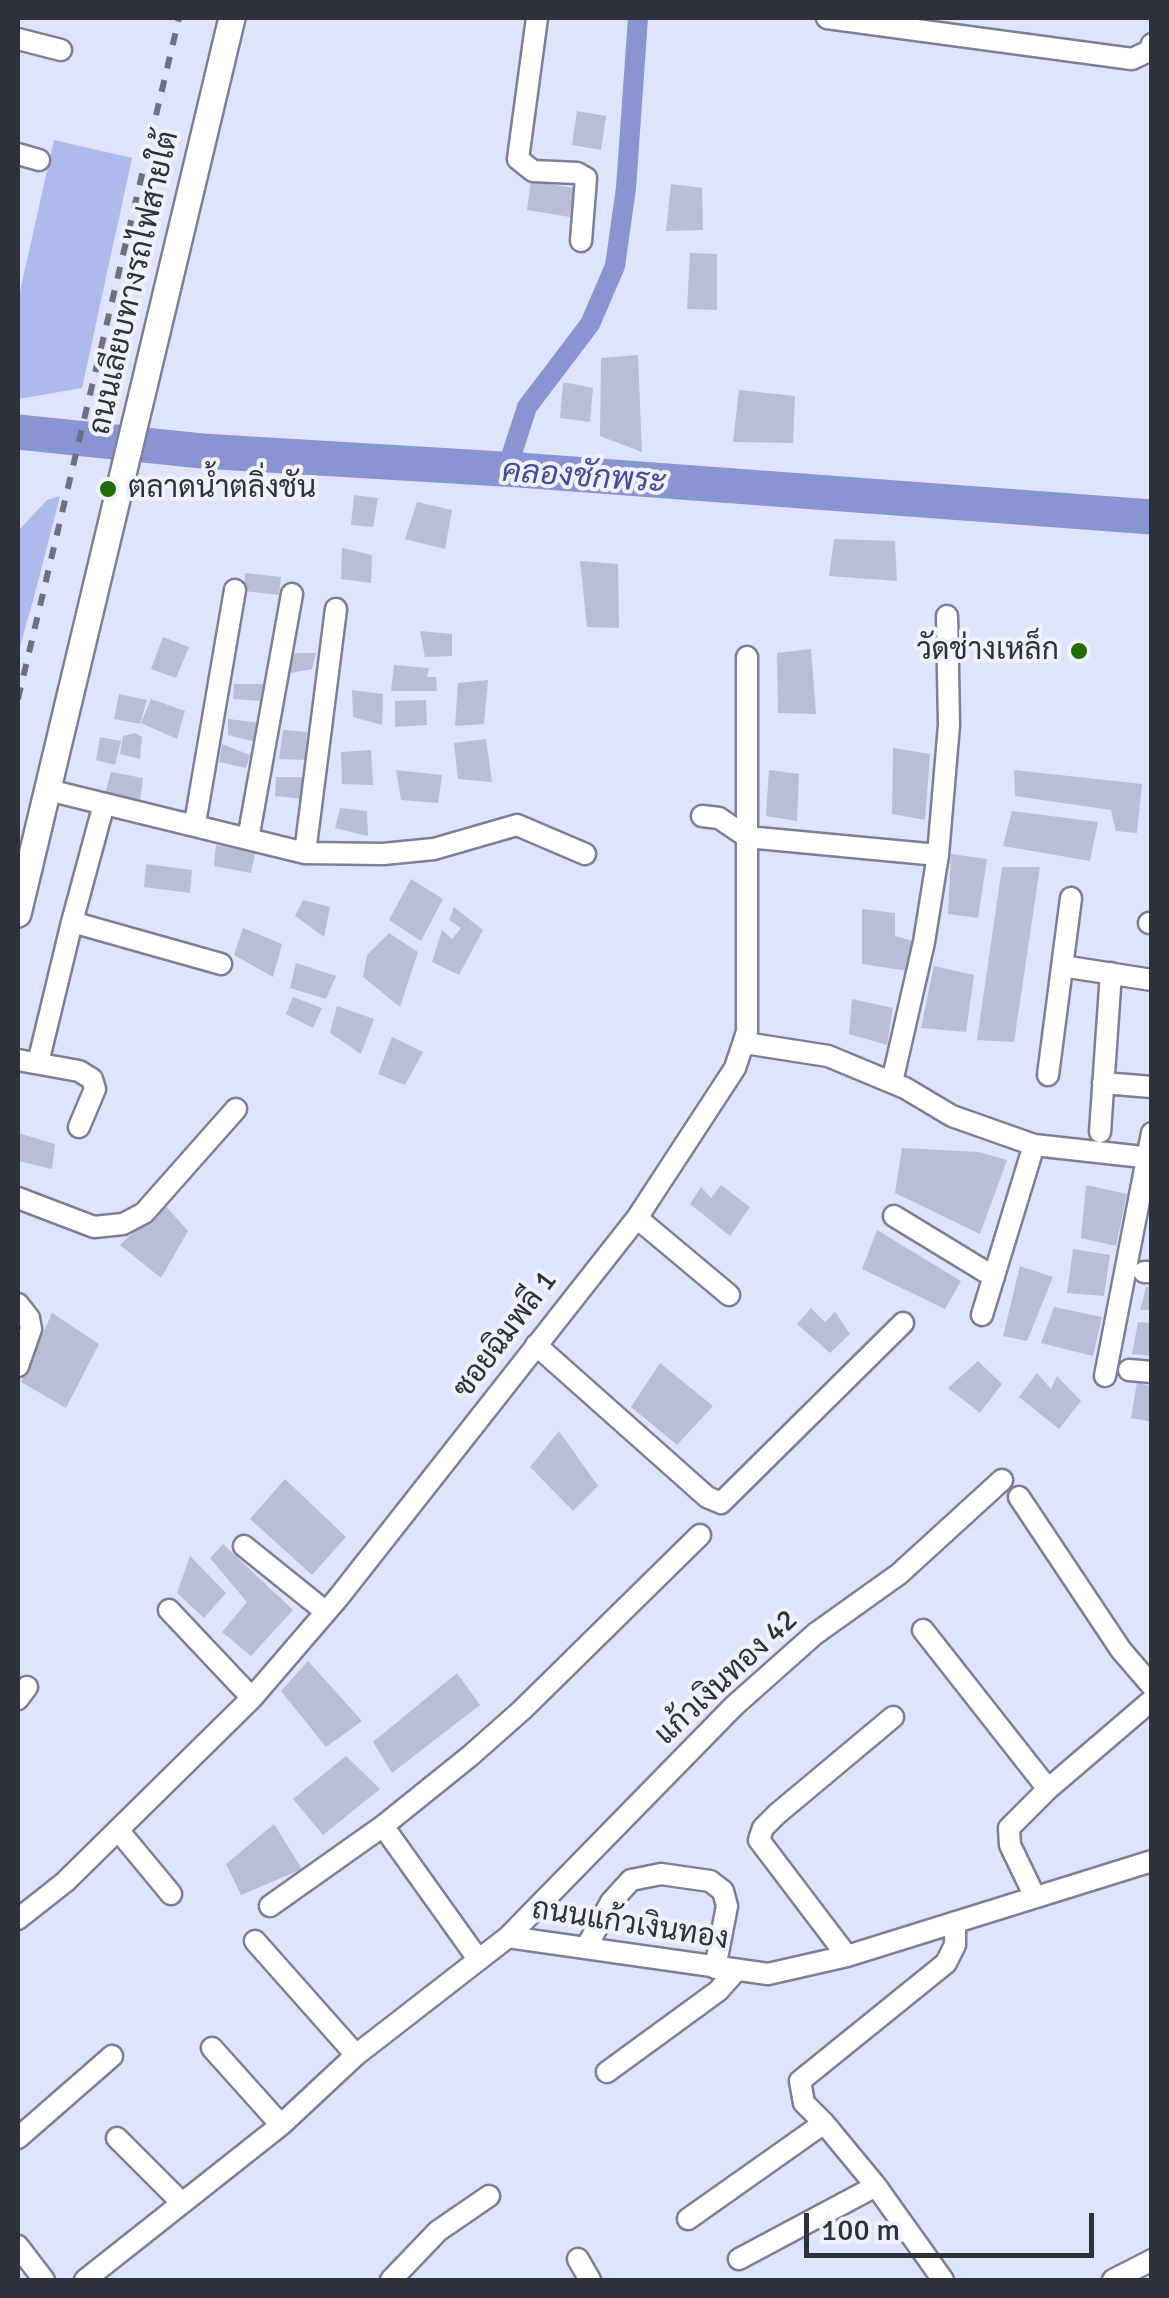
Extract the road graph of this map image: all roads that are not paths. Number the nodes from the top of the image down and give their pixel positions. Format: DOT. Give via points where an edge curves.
graph roads {
  1 [pos="232,18"];
  2 [pos="538,18"];
  3 [pos="827,18"];
  4 [pos="898,22"];
  5 [pos="18,39"];
  6 [pos="1152,44"];
  7 [pos="61,50"];
  8 [pos="18,154"];
  9 [pos="39,160"];
  10 [pos="581,241"];
  11 [pos="235,590"];
  12 [pos="292,594"];
  13 [pos="336,609"];
  14 [pos="948,616"];
  15 [pos="747,657"];
  16 [pos="49,786"];
  17 [pos="104,804"];
  18 [pos="702,816"];
  19 [pos="195,823"];
  20 [pos="748,837"];
  21 [pos="248,839"];
  22 [pos="305,854"];
  23 [pos="585,854"];
  24 [pos="938,854"];
  25 [pos="1071,898"];
  26 [pos="18,914"];
  27 [pos="72,922"];
  28 [pos="220,964"];
  29 [pos="1062,966"];
  30 [pos="1111,973"];
  31 [pos="1152,980"];
  32 [pos="745,1043"];
  33 [pos="28,1061"];
  34 [pos="1048,1076"];
  35 [pos="892,1082"];
  36 [pos="1103,1084"];
  37 [pos="1152,1087"];
  38 [pos="236,1109"];
  39 [pos="79,1127"];
  40 [pos="1100,1132"];
  41 [pos="1152,1133"];
  42 [pos="1034,1145"];
  43 [pos="1150,1158"];
  44 [pos="18,1198"];
  45 [pos="894,1216"];
  46 [pos="637,1218"];
  47 [pos="994,1277"];
  48 [pos="730,1295"];
  49 [pos="18,1304"];
  50 [pos="982,1315"];
  51 [pos="903,1323"];
  52 [pos="536,1345"];
  53 [pos="18,1366"];
  54 [pos="1129,1370"];
  55 [pos="1152,1372"];
  56 [pos="1105,1376"];
  57 [pos="1002,1480"];
  58 [pos="1019,1497"];
  59 [pos="700,1535"];
  60 [pos="244,1546"];
  61 [pos="169,1610"];
  62 [pos="326,1612"];
  63 [pos="922,1630"];
  64 [pos="1152,1686"];
  65 [pos="252,1698"];
  66 [pos="1152,1700"];
  67 [pos="894,1718"];
  68 [pos="1048,1789"];
  69 [pos="383,1826"];
  70 [pos="118,1830"];
  71 [pos="1152,1861"];
  72 [pos="171,1894"];
  73 [pos="1034,1897"];
  74 [pos="270,1906"];
  75 [pos="18,1918"];
  76 [pos="956,1922"];
  77 [pos="508,1937"];
  78 [pos="256,1941"];
  79 [pos="587,1946"];
  80 [pos="846,1956"];
  81 [pos="478,1959"];
  82 [pos="725,1970"];
  83 [pos="212,2048"];
  84 [pos="356,2055"];
  85 [pos="112,2056"];
  86 [pos="607,2072"];
  87 [pos="824,2123"];
  88 [pos="281,2125"];
  89 [pos="18,2138"];
  90 [pos="116,2138"];
  91 [pos="876,2186"];
  92 [pos="489,2196"];
  93 [pos="182,2203"];
  94 [pos="688,2218"];
  95 [pos="18,2246"];
  96 [pos="578,2259"];
  97 [pos="739,2259"];
  98 [pos="1152,2260"];
  99 [pos="44,2280"];
  100 [pos="85,2280"];
  101 [pos="391,2280"];
  102 [pos="590,2280"];
  103 [pos="943,2280"];
  104 [pos="1113,2280"];
  1 -- 16 [label="main road, ถนนเลียบทางรถไฟสายใต้"];
  2 -- 10 [label="street" via="518,160 533,171 586,178"];
  3 -- 4 [label="street"];
  4 -- 6 [label="street" via="1132,59"];
  5 -- 7 [label="street"];
  8 -- 9 [label="street"];
  11 -- 19 [label="street"];
  12 -- 21 [label="street"];
  13 -- 22 [label="street"];
  14 -- 24 [label="street" via="949,725"];
  15 -- 20 [label="street, ซอยฉิมพลี 1"];
  16 -- 17 [label="street"];
  16 -- 26 [label="main road, ถนนเลียบทางรถไฟสายใต้"];
  17 -- 19 [label="street"];
  17 -- 27 [label="street"];
  18 -- 20 [label="street" via="719,818"];
  19 -- 21 [label="street"];
  20 -- 24 [label="street"];
  20 -- 32 [label="street, ซอยฉิมพลี 1"];
  21 -- 22 [label="street"];
  22 -- 23 [label="street" via="434,849 517,825"];
  24 -- 35 [label="street"];
  25 -- 29 [label="street"];
  27 -- 28 [label="street"];
  27 -- 33 [label="street"];
  29 -- 30 [label="street"];
  29 -- 34 [label="street"];
  30 -- 31 [label="street"];
  30 -- 36 [label="street"];
  32 -- 35 [label="street" via="828,1056"];
  32 -- 46 [label="street, ซอยฉิมพลี 1"];
  33 -- 39 [label="street" via="92,1079 96,1089"];
  35 -- 42 [label="street" via="952,1116"];
  36 -- 37 [label="street"];
  36 -- 40 [label="street"];
  38 -- 44 [label="street" via="144,1213 123,1224 94,1227"];
  41 -- 43 [label="street"];
  42 -- 43 [label="street"];
  42 -- 47 [label="street"];
  43 -- 56 [label="street"];
  45 -- 47 [label="street"];
  46 -- 48 [label="street"];
  46 -- 52 [label="street, ซอยฉิมพลี 1"];
  47 -- 50 [label="street"];
  49 -- 53 [label="street" via="31,1328"];
  51 -- 52 [label="street" via="721,1504"];
  52 -- 62 [label="street, ซอยฉิมพลี 1"];
  54 -- 55 [label="street"];
  57 -- 77 [label="street, แก้วเงินทอง 42" via="900,1574 815,1634 734,1706"];
  58 -- 64 [label="street"];
  59 -- 69 [label="street" via="522,1710"];
  60 -- 62 [label="street"];
  61 -- 65 [label="street"];
  62 -- 65 [label="street, ซอยฉิมพลี 1"];
  63 -- 68 [label="street"];
  65 -- 70 [label="street, ซอยฉิมพลี 1"];
  66 -- 68 [label="street"];
  67 -- 80 [label="street" via="778,1814 759,1840"];
  68 -- 73 [label="street" via="1006,1835"];
  69 -- 74 [label="street"];
  69 -- 81 [label="street"];
  70 -- 72 [label="street"];
  70 -- 75 [label="street, ซอยฉิมพลี 1"];
  71 -- 73 [label="street, ถนนแก้วเงินทอง"];
  73 -- 76 [label="street, ถนนแก้วเงินทอง"];
  76 -- 80 [label="street, ถนนแก้วเงินทอง"];
  76 -- 87 [label="street" via="946,1964 800,2081 804,2102"];
  77 -- 79 [label="street, ถนนแก้วเงินทอง"];
  77 -- 81 [label="street, ถนนแก้วเงินทอง"];
  78 -- 84 [label="street"];
  79 -- 82 [label="street, ถนนแก้วเงินทอง"];
  79 -- 82 [label="street" via="630,1880 661,1874 710,1882 723,1891 727,1906"];
  80 -- 82 [label="street, ถนนแก้วเงินทอง" via="768,1974"];
  81 -- 84 [label="street, ถนนแก้วเงินทอง"];
  82 -- 86 [label="street" via="718,1991"];
  83 -- 88 [label="street"];
  84 -- 88 [label="street, ถนนแก้วเงินทอง"];
  85 -- 89 [label="street"];
  87 -- 91 [label="street"];
  87 -- 94 [label="street"];
  88 -- 93 [label="street, ถนนแก้วเงินทอง"];
  90 -- 93 [label="street"];
  91 -- 97 [label="street"];
  91 -- 103 [label="street"];
  92 -- 101 [label="street" via="438,2231"];
  93 -- 100 [label="street, ถนนแก้วเงินทอง"];
  95 -- 99 [label="street"];
  96 -- 102 [label="street"];
  98 -- 104 [label="street"];
}
